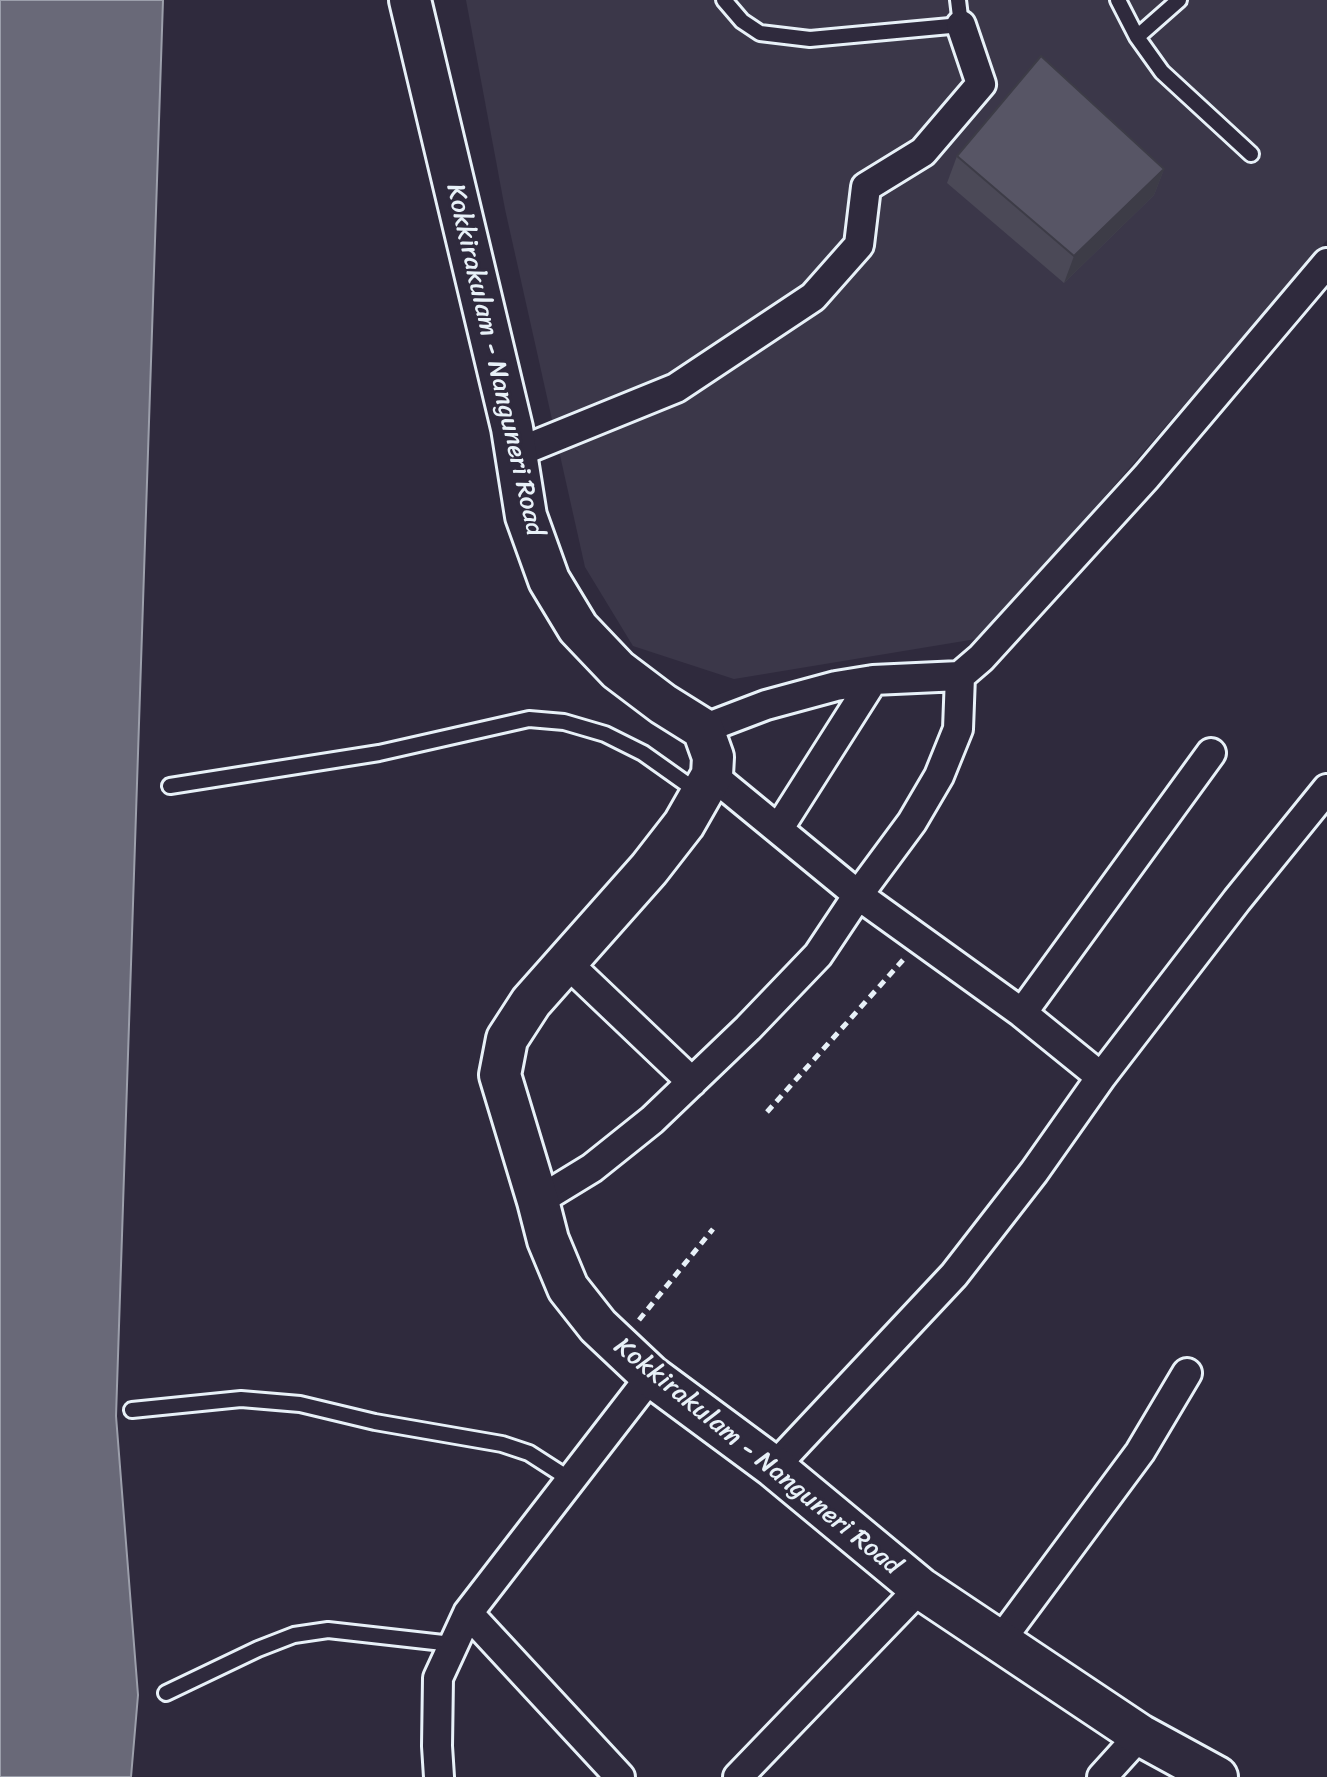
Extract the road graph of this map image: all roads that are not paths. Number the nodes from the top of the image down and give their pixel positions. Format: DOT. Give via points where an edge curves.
graph roads {
  1 [pos="410,0"];
  2 [pos="724,0"];
  3 [pos="1118,0"];
  4 [pos="1179,0"];
  5 [pos="959,13"];
  6 [pos="1137,37"];
  7 [pos="1251,154"];
  8 [pos="1327,263"];
  9 [pos="516,453"];
  10 [pos="960,676"];
  11 [pos="873,680"];
  12 [pos="703,729"];
  13 [pos="1211,753"];
  14 [pos="707,785"];
  15 [pos="170,786"];
  16 [pos="1327,789"];
  17 [pos="779,828"];
  18 [pos="858,895"];
  19 [pos="566,962"];
  20 [pos="1022,1013"];
  21 [pos="1101,1077"];
  22 [pos="692,1082"];
  23 [pos="538,1201"];
  24 [pos="1187,1373"];
  25 [pos="651,1376"];
  26 [pos="132,1410"];
  27 [pos="774,1467"];
  28 [pos="571,1480"];
  29 [pos="920,1588"];
  30 [pos="468,1613"];
  31 [pos="1000,1641"];
  32 [pos="452,1644"];
  33 [pos="166,1693"];
  34 [pos="1140,1735"];
  35 [pos="439,1777"];
  36 [pos="620,1777"];
  37 [pos="738,1777"];
  38 [pos="1102,1777"];
  39 [pos="1217,1777"];
  1 -- 9 [label="main road, Kokkirakulam - Nanguneri Road"];
  2 -- 5 [label="lane" via="760,33 810,39"];
  3 -- 6 [label="lane"];
  4 -- 6 [label="lane"];
  5 -- 9 [label="street" via="981,84 923,152 866,187 859,245 813,297 676,388"];
  6 -- 7 [label="lane" via="1162,72"];
  8 -- 10 [label="street" via="1146,477"];
  9 -- 12 [label="main road, Kokkirakulam - Nanguneri Road" via="526,516 549,580 578,628 618,670"];
  10 -- 11 [label="street"];
  10 -- 18 [label="street" via="958,729 939,776"];
  11 -- 12 [label="street" via="766,705"];
  11 -- 17 [label="street"];
  12 -- 14 [label="main road" via="713,757"];
  13 -- 20 [label="street"];
  14 -- 15 [label="lane" via="605,734 529,719 379,753"];
  14 -- 17 [label="street"];
  14 -- 19 [label="main road, Kokkirakulam - Nanguneri Road" via="649,869"];
  16 -- 21 [label="street"];
  17 -- 18 [label="street"];
  18 -- 20 [label="street"];
  18 -- 22 [label="street" via="818,955"];
  19 -- 22 [label="street"];
  19 -- 23 [label="main road, Kokkirakulam - Nanguneri Road" via="507,1039 500,1075"];
  20 -- 21 [label="street"];
  21 -- 27 [label="street" via="954,1275"];
  22 -- 23 [label="street" via="592,1168"];
  23 -- 25 [label="main road, Kokkirakulam - Nanguneri Road" via="568,1288 598,1326"];
  24 -- 31 [label="street" via="1140,1452"];
  25 -- 27 [label="main road, Kokkirakulam - Nanguneri Road"];
  25 -- 28 [label="street"];
  26 -- 28 [label="lane" via="241,1399 300,1404 502,1444 529,1453"];
  27 -- 29 [label="main road, Kokkirakulam - Nanguneri Road"];
  28 -- 30 [label="street"];
  29 -- 31 [label="main road, Kokkirakulam - Nanguneri Road"];
  29 -- 37 [label="street"];
  30 -- 32 [label="street"];
  30 -- 36 [label="street"];
  31 -- 34 [label="main road, Kokkirakulam - Nanguneri Road"];
  32 -- 33 [label="lane" via="328,1630 294,1635"];
  32 -- 35 [label="street" via="438,1678"];
  34 -- 38 [label="street"];
  34 -- 39 [label="main road, Kokkirakulam - Nanguneri Road"];
}
